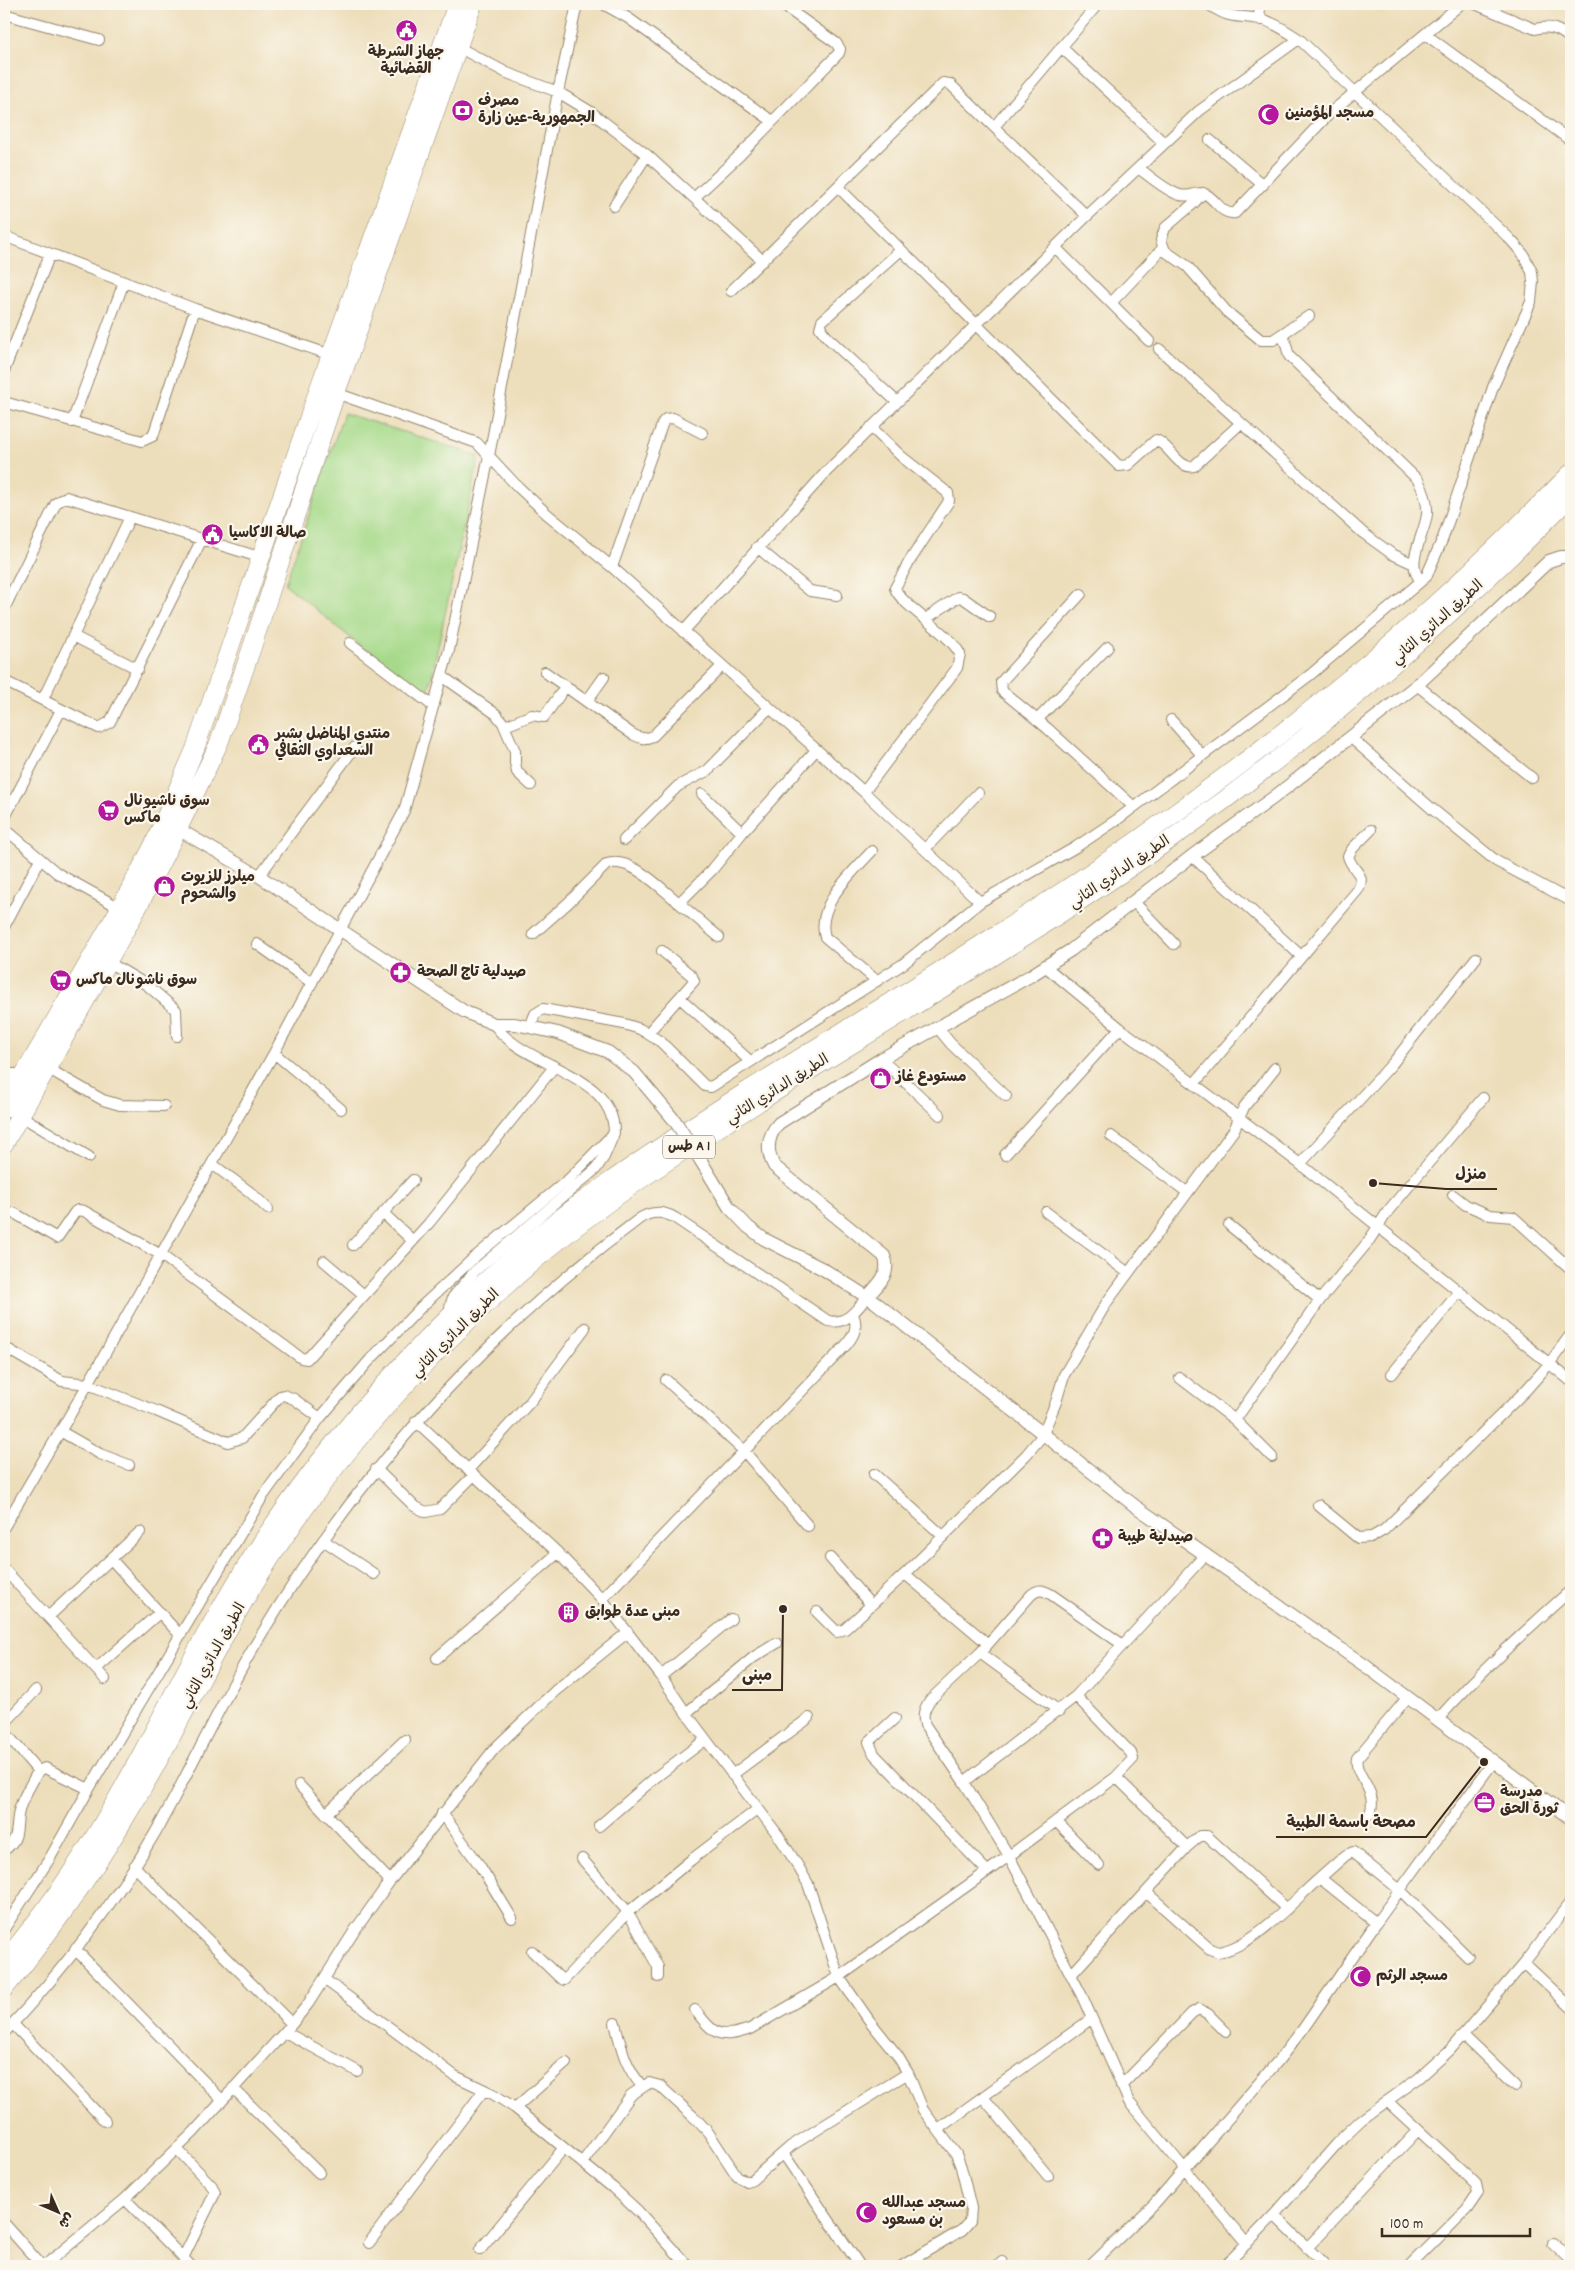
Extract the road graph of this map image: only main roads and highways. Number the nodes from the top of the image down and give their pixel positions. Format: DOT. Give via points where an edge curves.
graph roads {
  1 [pos="456,4"];
  2 [pos="473,4"];
  3 [pos="451,44"];
  4 [pos="328,390"];
  5 [pos="1571,473"];
  6 [pos="1571,496"];
  7 [pos="229,654"];
  8 [pos="247,661"];
  9 [pos="4,1077"];
  10 [pos="22,1077"];
  11 [pos="5,1099"];
  12 [pos="4,1144"];
  13 [pos="4,1962"];
  14 [pos="4,1989"];
  1 -- 3 [label="highway"];
  2 -- 3 [label="highway"];
  3 -- 4 [label="highway"];
  4 -- 7 [label="highway" via="262,558"];
  4 -- 8 [label="highway"];
  5 -- 13 [label="highway, الطريق الدائري الثاني / طس A 1" via="1400,636 1217,782 1058,895 627,1169 515,1255 451,1314 358,1412 289,1500 203,1638 98,1832 57,1893"];
  6 -- 14 [label="highway, الطريق الدائري الثاني / طس A 1" via="1408,650 1208,812 1075,904 665,1162 581,1223 479,1310 383,1410 337,1465 286,1536 221,1640 155,1767 114,1836 75,1896"];
  7 -- 8 [label="highway"];
  7 -- 10 [label="highway" via="195,749 154,844"];
  8 -- 12 [label="highway" via="218,742 178,829 108,962"];
  9 -- 10 [label="main road"];
  10 -- 11 [label="highway"];
}
